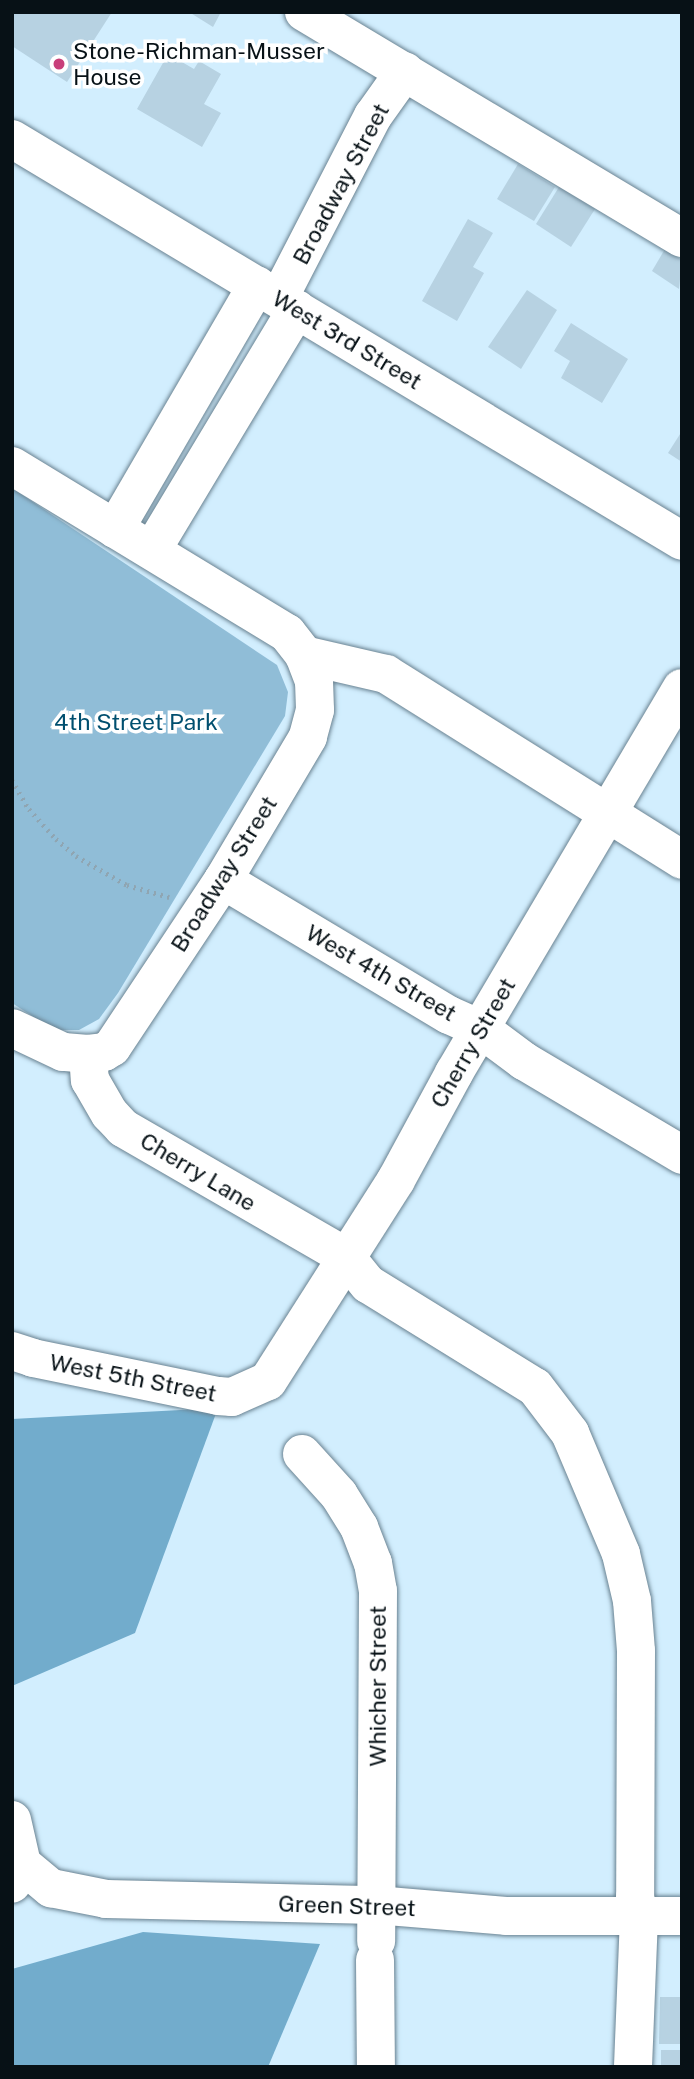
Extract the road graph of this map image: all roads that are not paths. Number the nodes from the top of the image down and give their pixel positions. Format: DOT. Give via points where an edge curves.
graph roads {
  1 [pos="304,12"];
  2 [pos="405,71"];
  3 [pos="12,139"];
  4 [pos="682,239"];
  5 [pos="278,298"];
  6 [pos="12,466"];
  7 [pos="115,529"];
  8 [pos="682,541"];
  9 [pos="152,550"];
  10 [pos="307,662"];
  11 [pos="682,688"];
  12 [pos="607,814"];
  13 [pos="682,860"];
  14 [pos="223,880"];
  15 [pos="12,1028"];
  16 [pos="481,1029"];
  17 [pos="88,1054"];
  18 [pos="682,1155"];
  19 [pos="346,1257"];
  20 [pos="12,1351"];
  21 [pos="254,1388"];
  22 [pos="302,1454"];
  23 [pos="12,1820"];
  24 [pos="17,1874"];
  25 [pos="682,1916"];
  26 [pos="639,1917"];
  27 [pos="376,1935"];
  28 [pos="376,2067"];
  29 [pos="633,2067"];
  1 -- 2 [label="street"];
  2 -- 4 [label="street"];
  2 -- 5 [label="street, Broadway Street" via="373,116"];
  3 -- 5 [label="street, West 3rd Street"];
  5 -- 7 [label="street, Broadway Street"];
  5 -- 8 [label="street, West 3rd Street"];
  5 -- 9 [label="street, Broadway Street"];
  6 -- 7 [label="street"];
  7 -- 9 [label="street"];
  9 -- 10 [label="street" via="287,633"];
  10 -- 12 [label="street" via="386,674"];
  10 -- 14 [label="street, Broadway Street" via="314,681 315,710 308,737"];
  11 -- 12 [label="street, Cherry Street"];
  12 -- 13 [label="street"];
  12 -- 16 [label="street, Cherry Street"];
  14 -- 16 [label="street, West 4th Street" via="449,1015"];
  14 -- 17 [label="street, Broadway Street" via="112,1046"];
  15 -- 17 [label="street" via="63,1052"];
  16 -- 18 [label="street, West 4th Street" via="524,1061"];
  16 -- 19 [label="street, Cherry Street"];
  17 -- 19 [label="street, Cherry Lane" via="90,1080 122,1128"];
  19 -- 21 [label="street, Cherry Street" via="268,1381"];
  19 -- 26 [label="street" via="368,1284 535,1387 570,1433 591,1479 621,1553 632,1601 635,1897"];
  20 -- 21 [label="street, West 5th Street" via="218,1396"];
  22 -- 27 [label="street, Whicher Street" via="339,1495 359,1527 378,1591"];
  23 -- 24 [label="street"];
  24 -- 27 [label="street, Green Street" via="51,1888 106,1899"];
  25 -- 26 [label="street, Green Street"];
  26 -- 27 [label="street, Green Street" via="506,1916"];
  26 -- 29 [label="street"];
  27 -- 28 [label="street, Whicher Street"];
}
